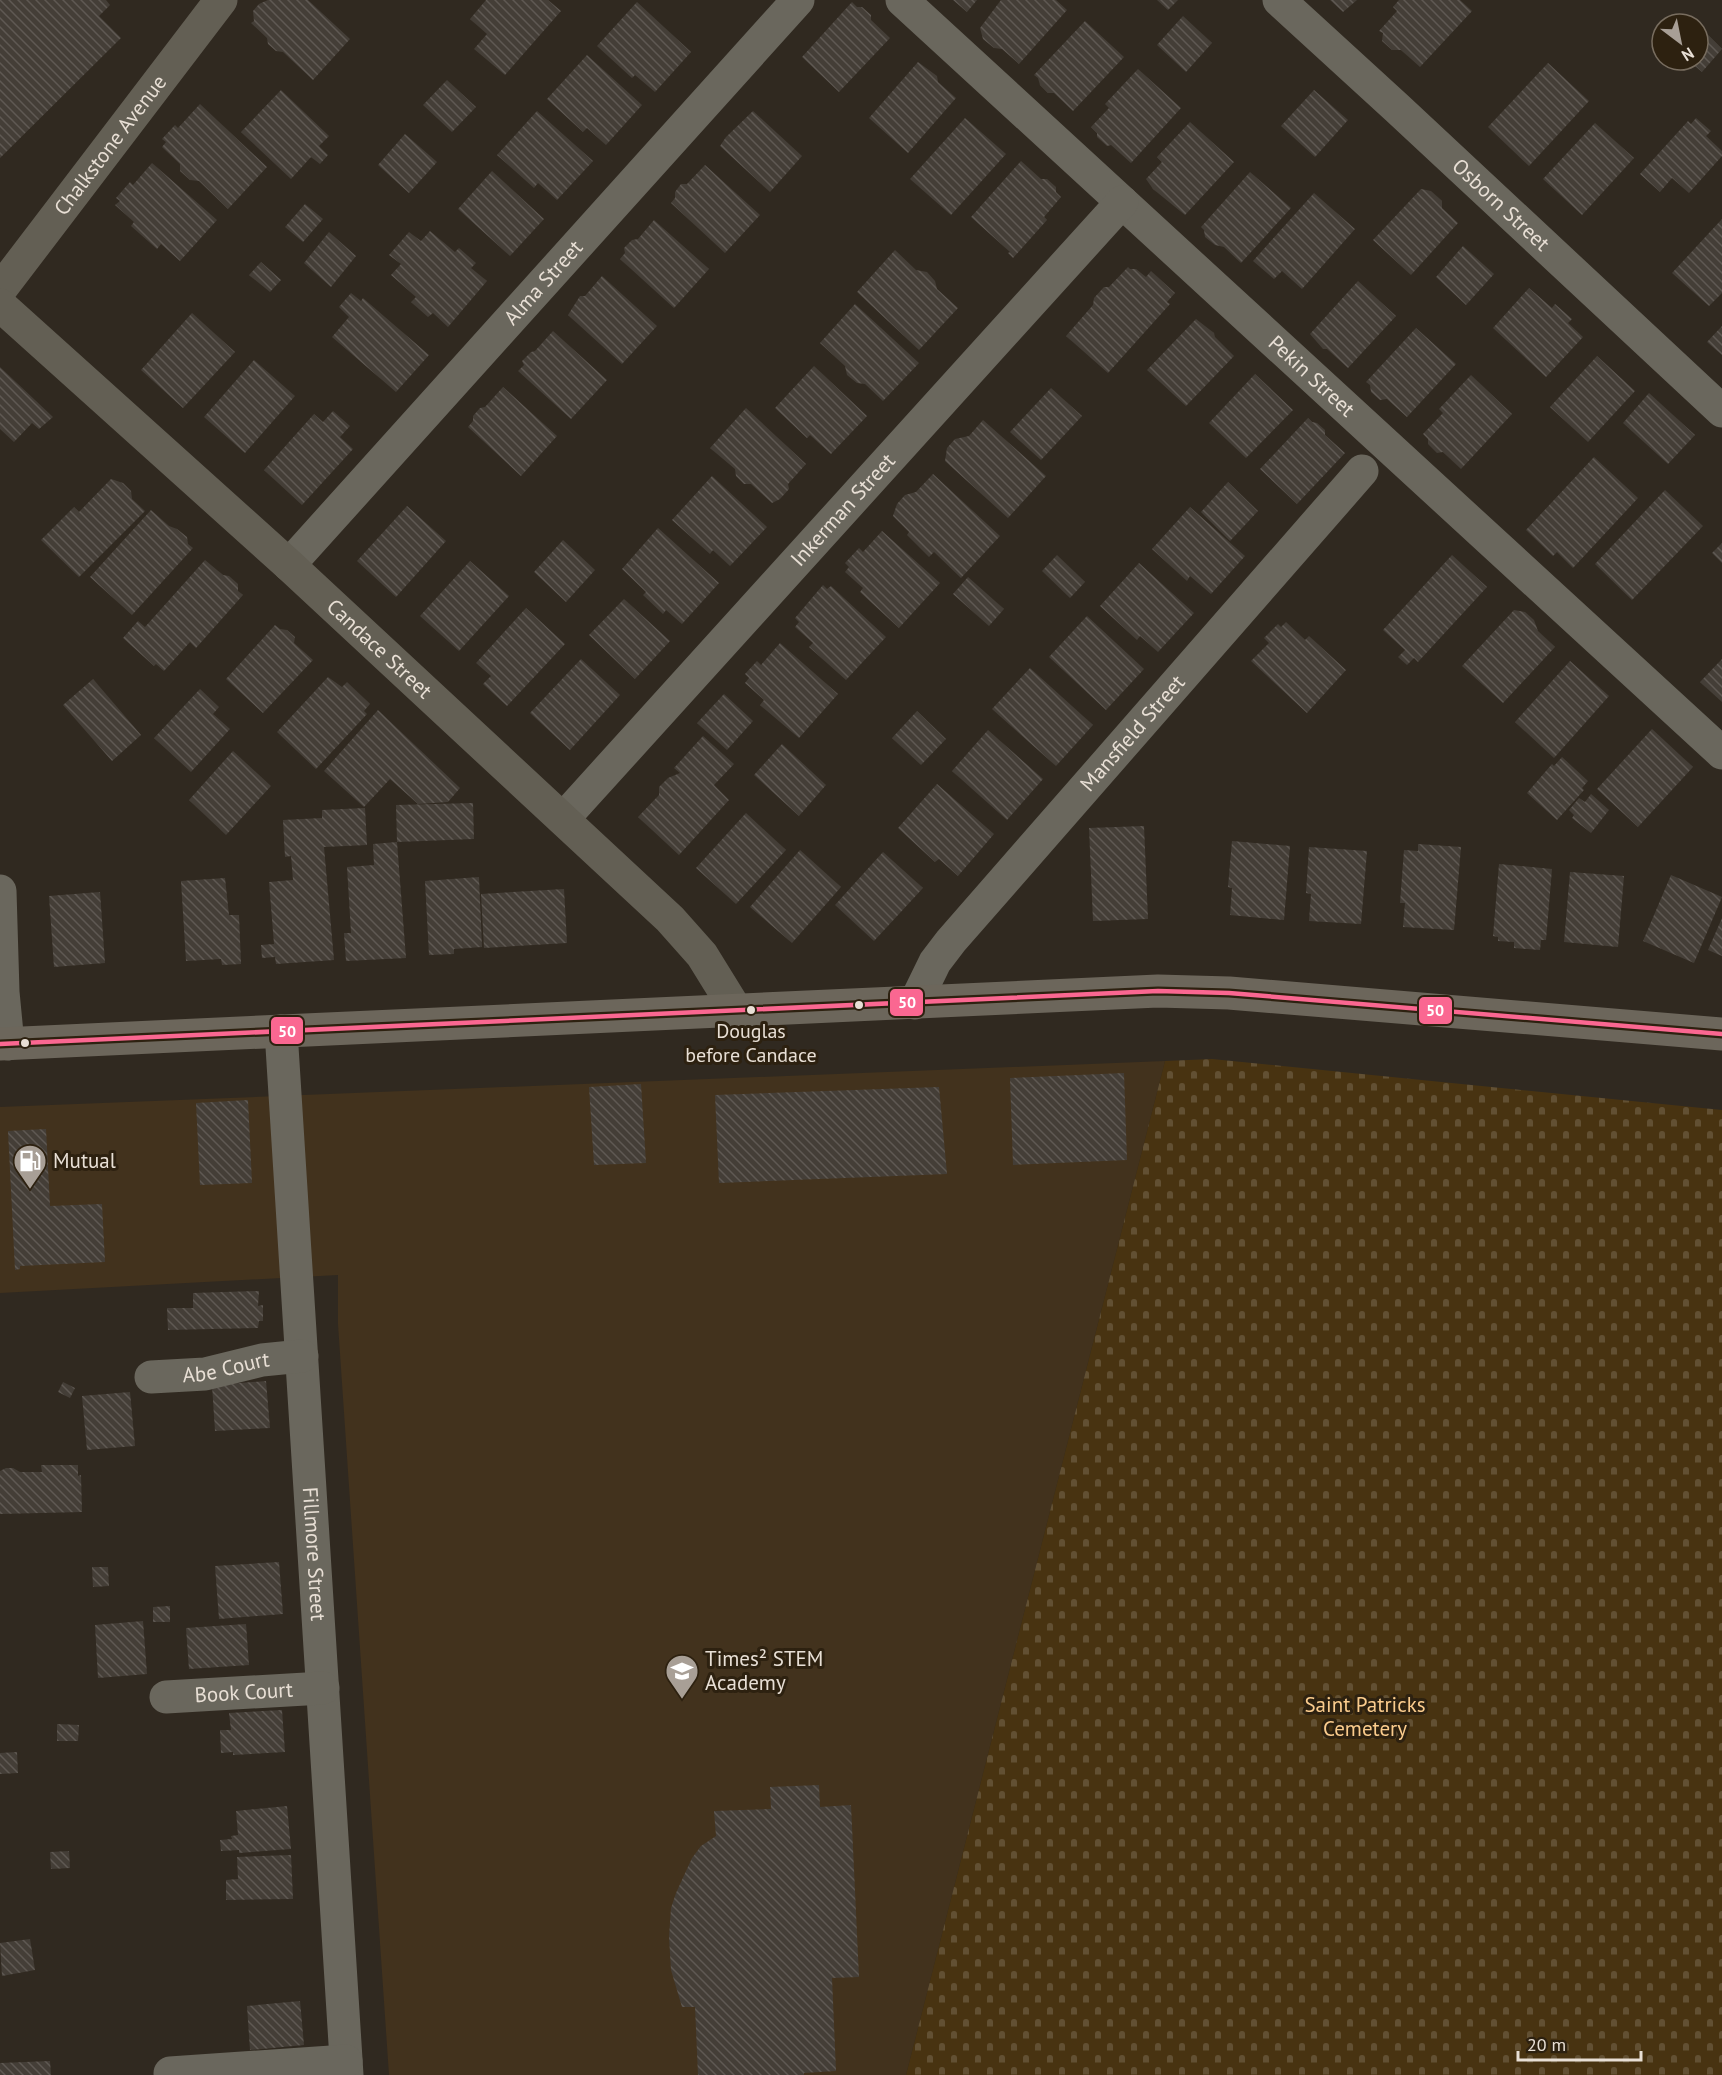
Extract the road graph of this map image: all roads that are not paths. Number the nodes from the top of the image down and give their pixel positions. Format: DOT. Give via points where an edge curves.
graph roads {
  1 [pos="221,0"];
  2 [pos="798,0"];
  3 [pos="903,0"];
  4 [pos="1279,0"];
  5 [pos="1122,202"];
  6 [pos="0,290"];
  7 [pos="0,305"];
  8 [pos="1722,411"];
  9 [pos="1362,471"];
  10 [pos="289,565"];
  11 [pos="1722,753"];
  12 [pos="563,819"];
  13 [pos="0,891"];
  14 [pos="915,1003"];
  15 [pos="736,1010"];
  16 [pos="281,1031"];
  17 [pos="1722,1034"];
  18 [pos="4,1044"];
  19 [pos="302,1356"];
  20 [pos="151,1377"];
  21 [pos="323,1688"];
  22 [pos="166,1697"];
  23 [pos="347,2068"];
  24 [pos="170,2073"];
  1 -- 6 [label="street, Chalkstone Avenue"];
  2 -- 10 [label="street, Alma Street"];
  3 -- 5 [label="street, Pekin Street"];
  4 -- 8 [label="street, Osborn Street"];
  5 -- 11 [label="street, Pekin Street"];
  5 -- 12 [label="street, Inkerman Street"];
  7 -- 10 [label="street, Candace Street"];
  9 -- 14 [label="street, Mansfield Street" via="951,941 935,962"];
  10 -- 12 [label="street, Candace Street"];
  12 -- 15 [label="street, Candace Street" via="685,934"];
  13 -- 18 [label="street"];
  14 -- 15 [label="main road"];
  14 -- 17 [label="main road" via="1192,991"];
  15 -- 16 [label="main road"];
  16 -- 18 [label="main road"];
  16 -- 19 [label="street, Fillmore Street"];
  19 -- 20 [label="street, Abe Court" via="262,1359 205,1374"];
  19 -- 21 [label="street, Fillmore Street"];
  21 -- 22 [label="street, Book Court"];
  21 -- 23 [label="street, Fillmore Street"];
  23 -- 24 [label="street"];
}
